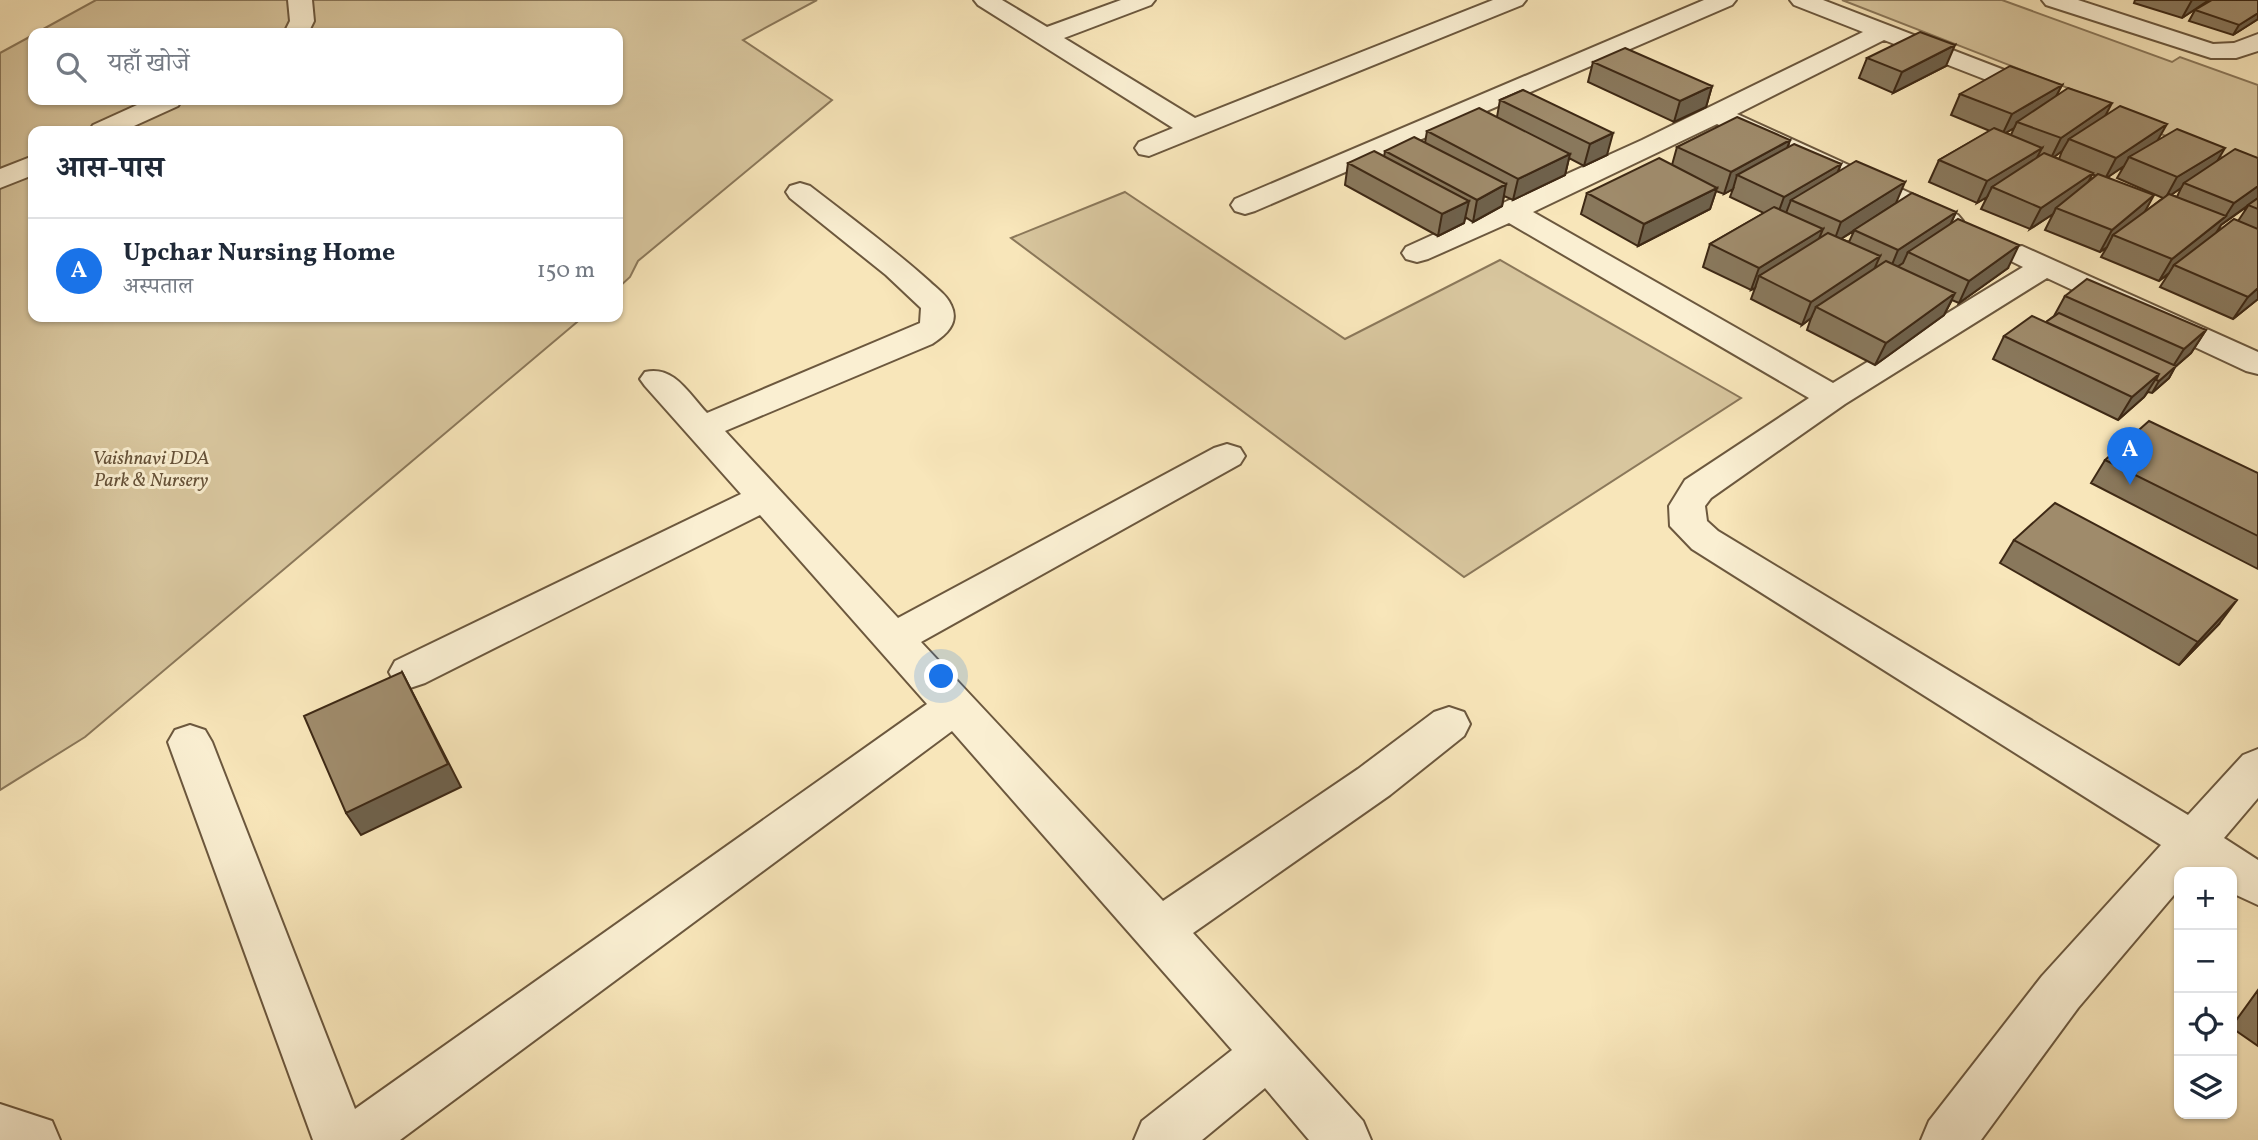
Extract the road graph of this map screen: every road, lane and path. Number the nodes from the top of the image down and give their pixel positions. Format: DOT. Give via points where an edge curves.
graph roads {
  1 [pos="300,0"];
  2 [pos="986,0"];
  3 [pos="1143,0"];
  4 [pos="1514,0"];
  5 [pos="1724,0"];
  6 [pos="1802,0"];
  7 [pos="2054,0"];
  8 [pos="298,28"];
  9 [pos="1884,31"];
  10 [pos="1046,36"];
  11 [pos="2258,41"];
  12 [pos="2064,102"];
  13 [pos="158,105"];
  14 [pos="1718,115"];
  15 [pos="113,126"];
  16 [pos="1194,129"];
  17 [pos="1149,148"];
  18 [pos="28,166"];
  19 [pos="0,180"];
  20 [pos="800,192"];
  21 [pos="1245,205"];
  22 [pos="1511,212"];
  23 [pos="1417,253"];
  24 [pos="2046,266"];
  25 [pos="2258,364"];
  26 [pos="657,379"];
  27 [pos="1833,397"];
  28 [pos="702,428"];
  29 [pos="1227,456"];
  30 [pos="765,497"];
  31 [pos="894,638"];
  32 [pos="410,672"];
  33 [pos="954,706"];
  34 [pos="1449,724"];
  35 [pos="190,743"];
  36 [pos="2258,767"];
  37 [pos="2192,841"];
  38 [pos="2258,885"];
  39 [pos="1159,930"];
  40 [pos="1268,1053"];
  41 [pos="0,1129"];
  42 [pos="33,1140"];
  43 [pos="340,1140"];
  44 [pos="356,1140"];
  45 [pos="1161,1140"];
  46 [pos="1344,1140"];
  47 [pos="1948,1140"];
  1 -- 8 [label="street"];
  2 -- 10 [label="street"];
  3 -- 10 [label="street"];
  4 -- 16 [label="street"];
  5 -- 21 [label="street"];
  6 -- 9 [label="street"];
  7 -- 11 [label="street" via="2211,51 2246,49"];
  9 -- 12 [label="street"];
  9 -- 14 [label="street"];
  10 -- 16 [label="street"];
  13 -- 15 [label="street"];
  14 -- 22 [label="street"];
  14 -- 24 [label="street"];
  16 -- 17 [label="street"];
  18 -- 19 [label="street"];
  20 -- 28 [label="street" via="936,305 935,328"];
  22 -- 23 [label="street"];
  22 -- 27 [label="street"];
  24 -- 25 [label="street"];
  24 -- 27 [label="street"];
  26 -- 28 [label="street"];
  27 -- 37 [label="street" via="1698,489 1686,506 1689,526 1717,548"];
  28 -- 30 [label="street"];
  29 -- 31 [label="street"];
  30 -- 31 [label="street"];
  30 -- 32 [label="street"];
  31 -- 33 [label="street"];
  33 -- 39 [label="street"];
  33 -- 44 [label="street"];
  34 -- 39 [label="street" via="1374,782"];
  35 -- 43 [label="street"];
  36 -- 37 [label="street"];
  37 -- 38 [label="street"];
  37 -- 47 [label="street" via="2060,992"];
  39 -- 40 [label="street"];
  40 -- 45 [label="street"];
  40 -- 46 [label="street"];
  41 -- 42 [label="street"];
}
